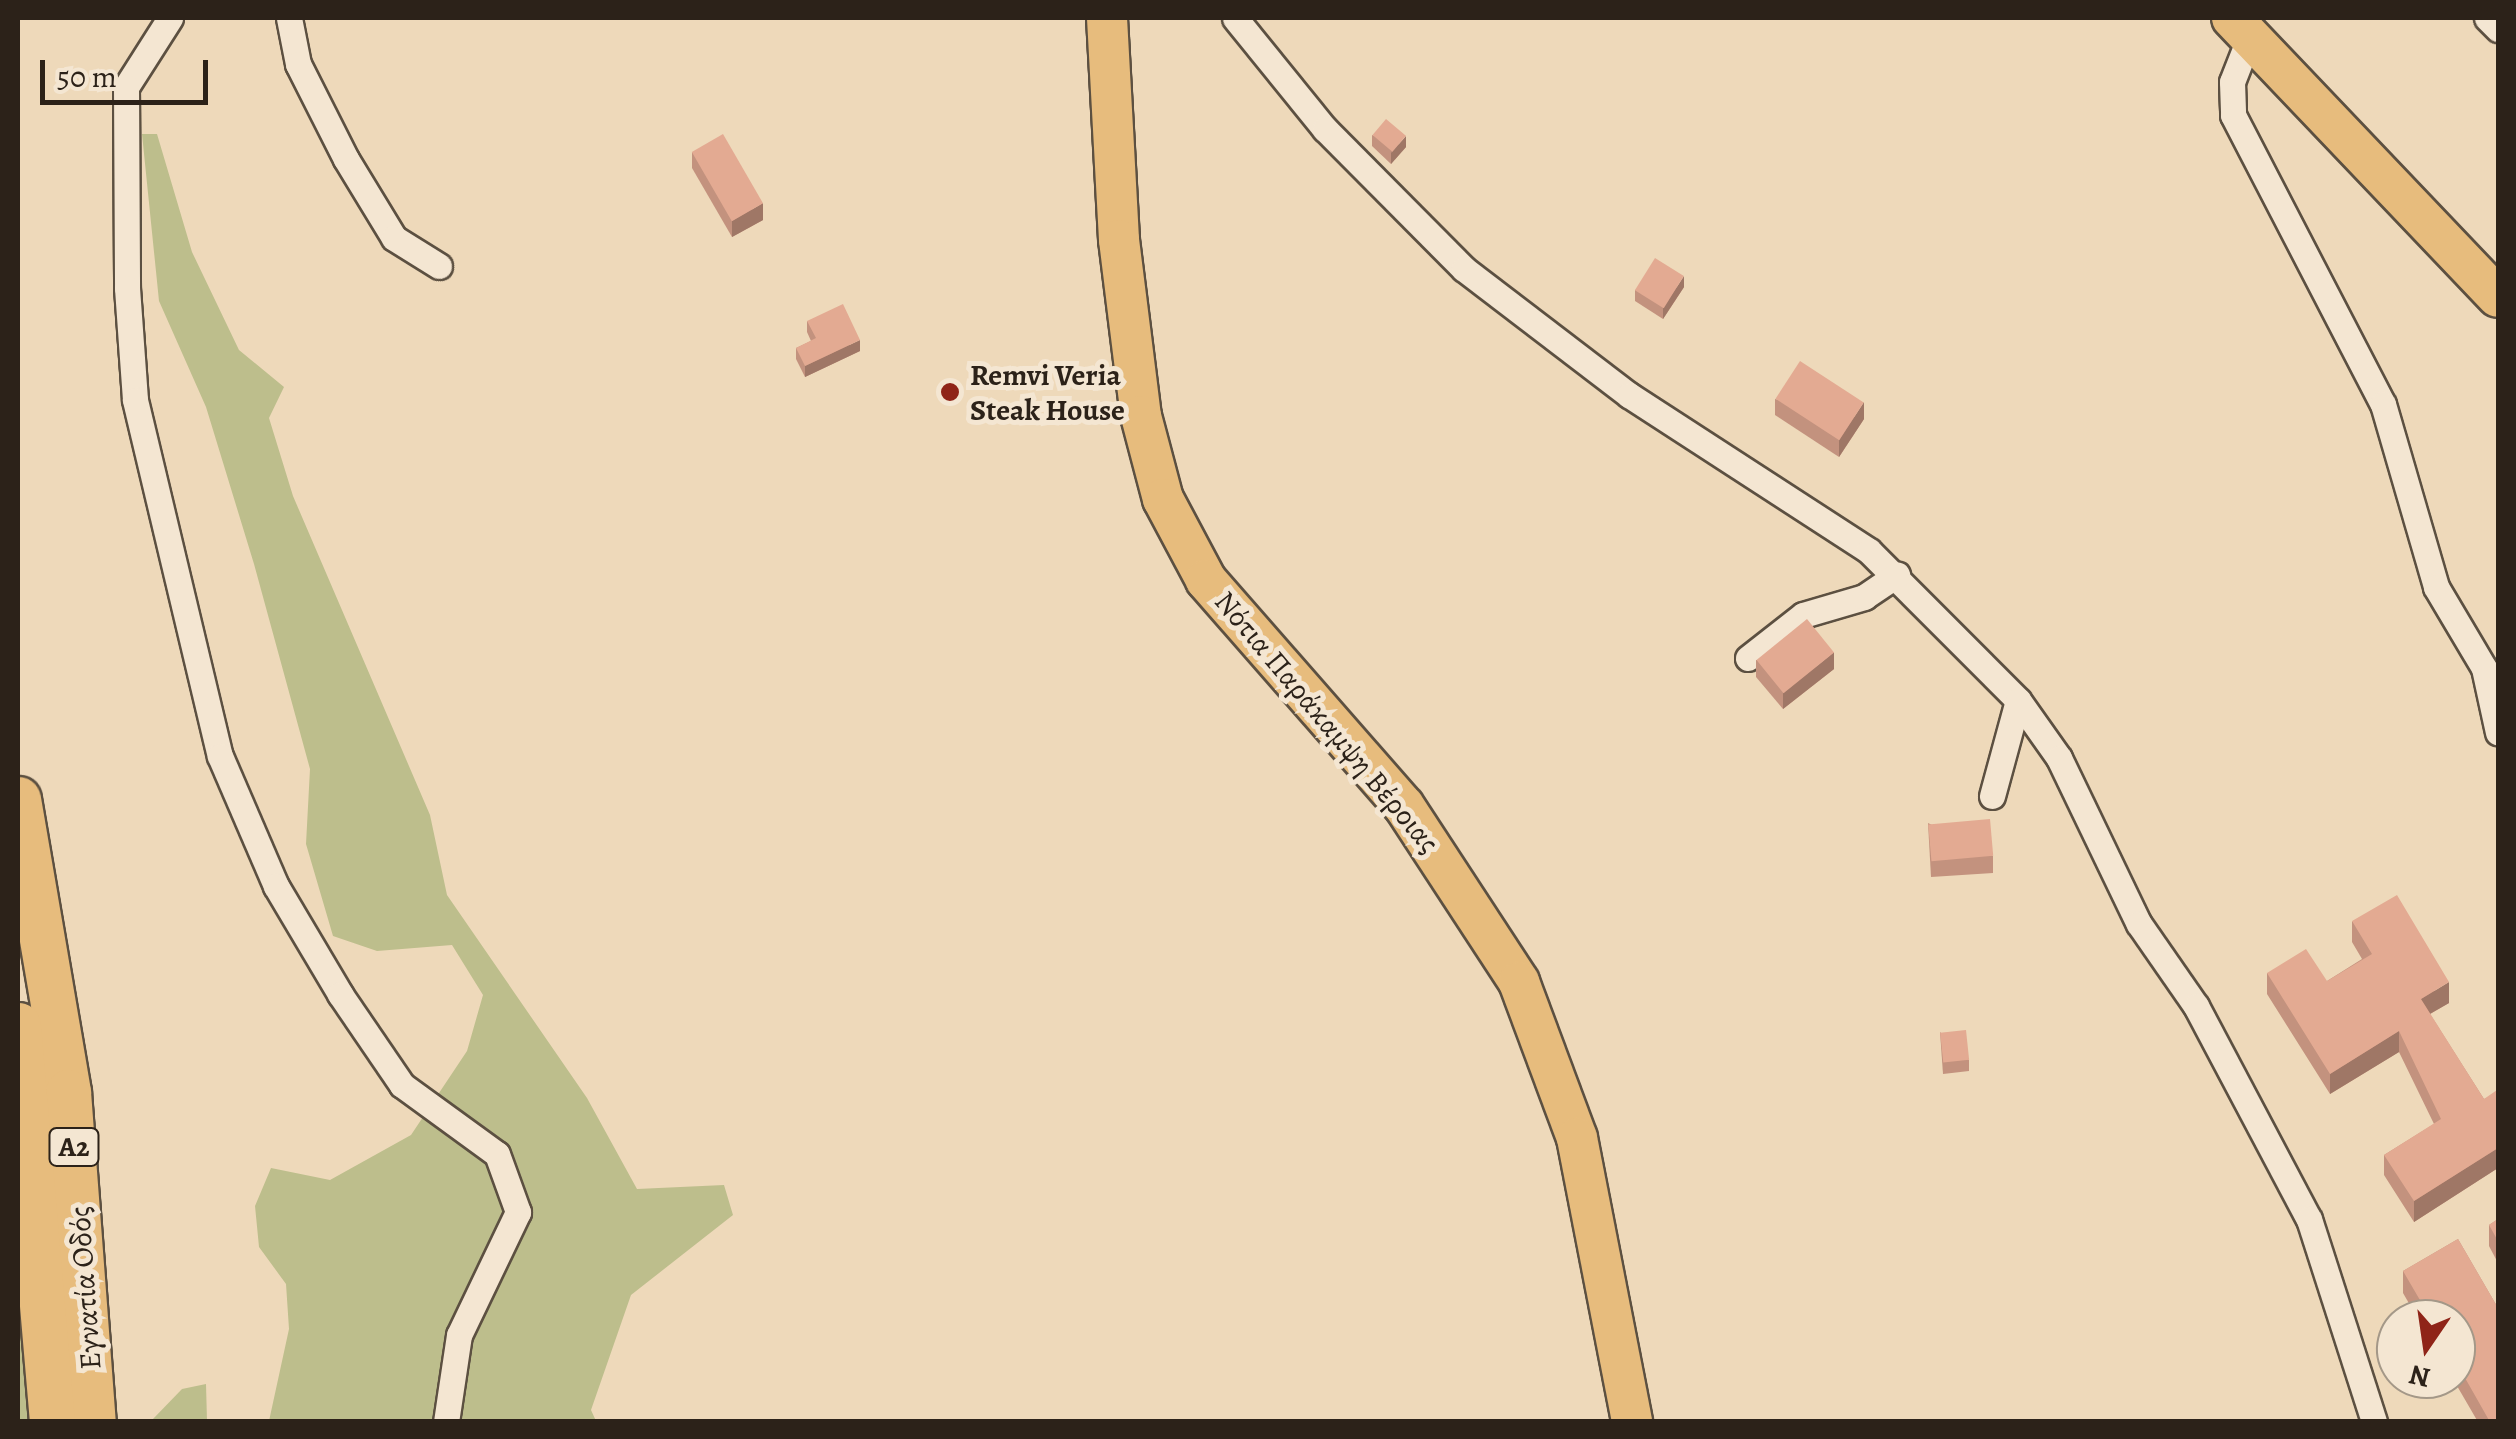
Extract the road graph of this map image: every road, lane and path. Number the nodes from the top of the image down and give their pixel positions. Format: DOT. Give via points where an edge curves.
graph roads {
  1 [pos="170,18"];
  2 [pos="288,18"];
  3 [pos="1107,18"];
  4 [pos="1234,18"];
  5 [pos="2488,18"];
  6 [pos="2241,27"];
  7 [pos="2498,29"];
  8 [pos="439,266"];
  9 [pos="2498,296"];
  10 [pos="1897,575"];
  11 [pos="1748,658"];
  12 [pos="2018,700"];
  13 [pos="2498,732"];
  14 [pos="1992,796"];
  15 [pos="18,799"];
  16 [pos="18,1026"];
  17 [pos="1627,1416"];
  18 [pos="52,1422"];
  19 [pos="94,1422"];
  20 [pos="446,1422"];
  21 [pos="2374,1422"];
  1 -- 20 [label="street" via="126,87 127,288 135,400 220,756 276,886 340,994 402,1085 497,1154 518,1212 459,1334"];
  2 -- 8 [label="street" via="298,64 394,238"];
  3 -- 17 [label="main road, Νότια Παράκαμψη Βέροιας" via="1119,240 1143,429 1163,499 1206,580 1404,806 1519,982 1577,1138"];
  4 -- 10 [label="street" via="1325,129 1464,268 1630,395"];
  5 -- 7 [label="street"];
  6 -- 9 [label="main road"];
  6 -- 13 [label="street" via="2233,116 2384,404 2436,586 2484,668"];
  10 -- 11 [label="street" via="1864,597 1803,615"];
  10 -- 12 [label="street"];
  12 -- 14 [label="street"];
  12 -- 21 [label="street" via="2309,1219"];
  15 -- 19 [label="highway, Εγνατία Οδός / Α2" via="68,1092"];
  16 -- 18 [label="highway, Εγνατία Οδός / Α2"];
}
